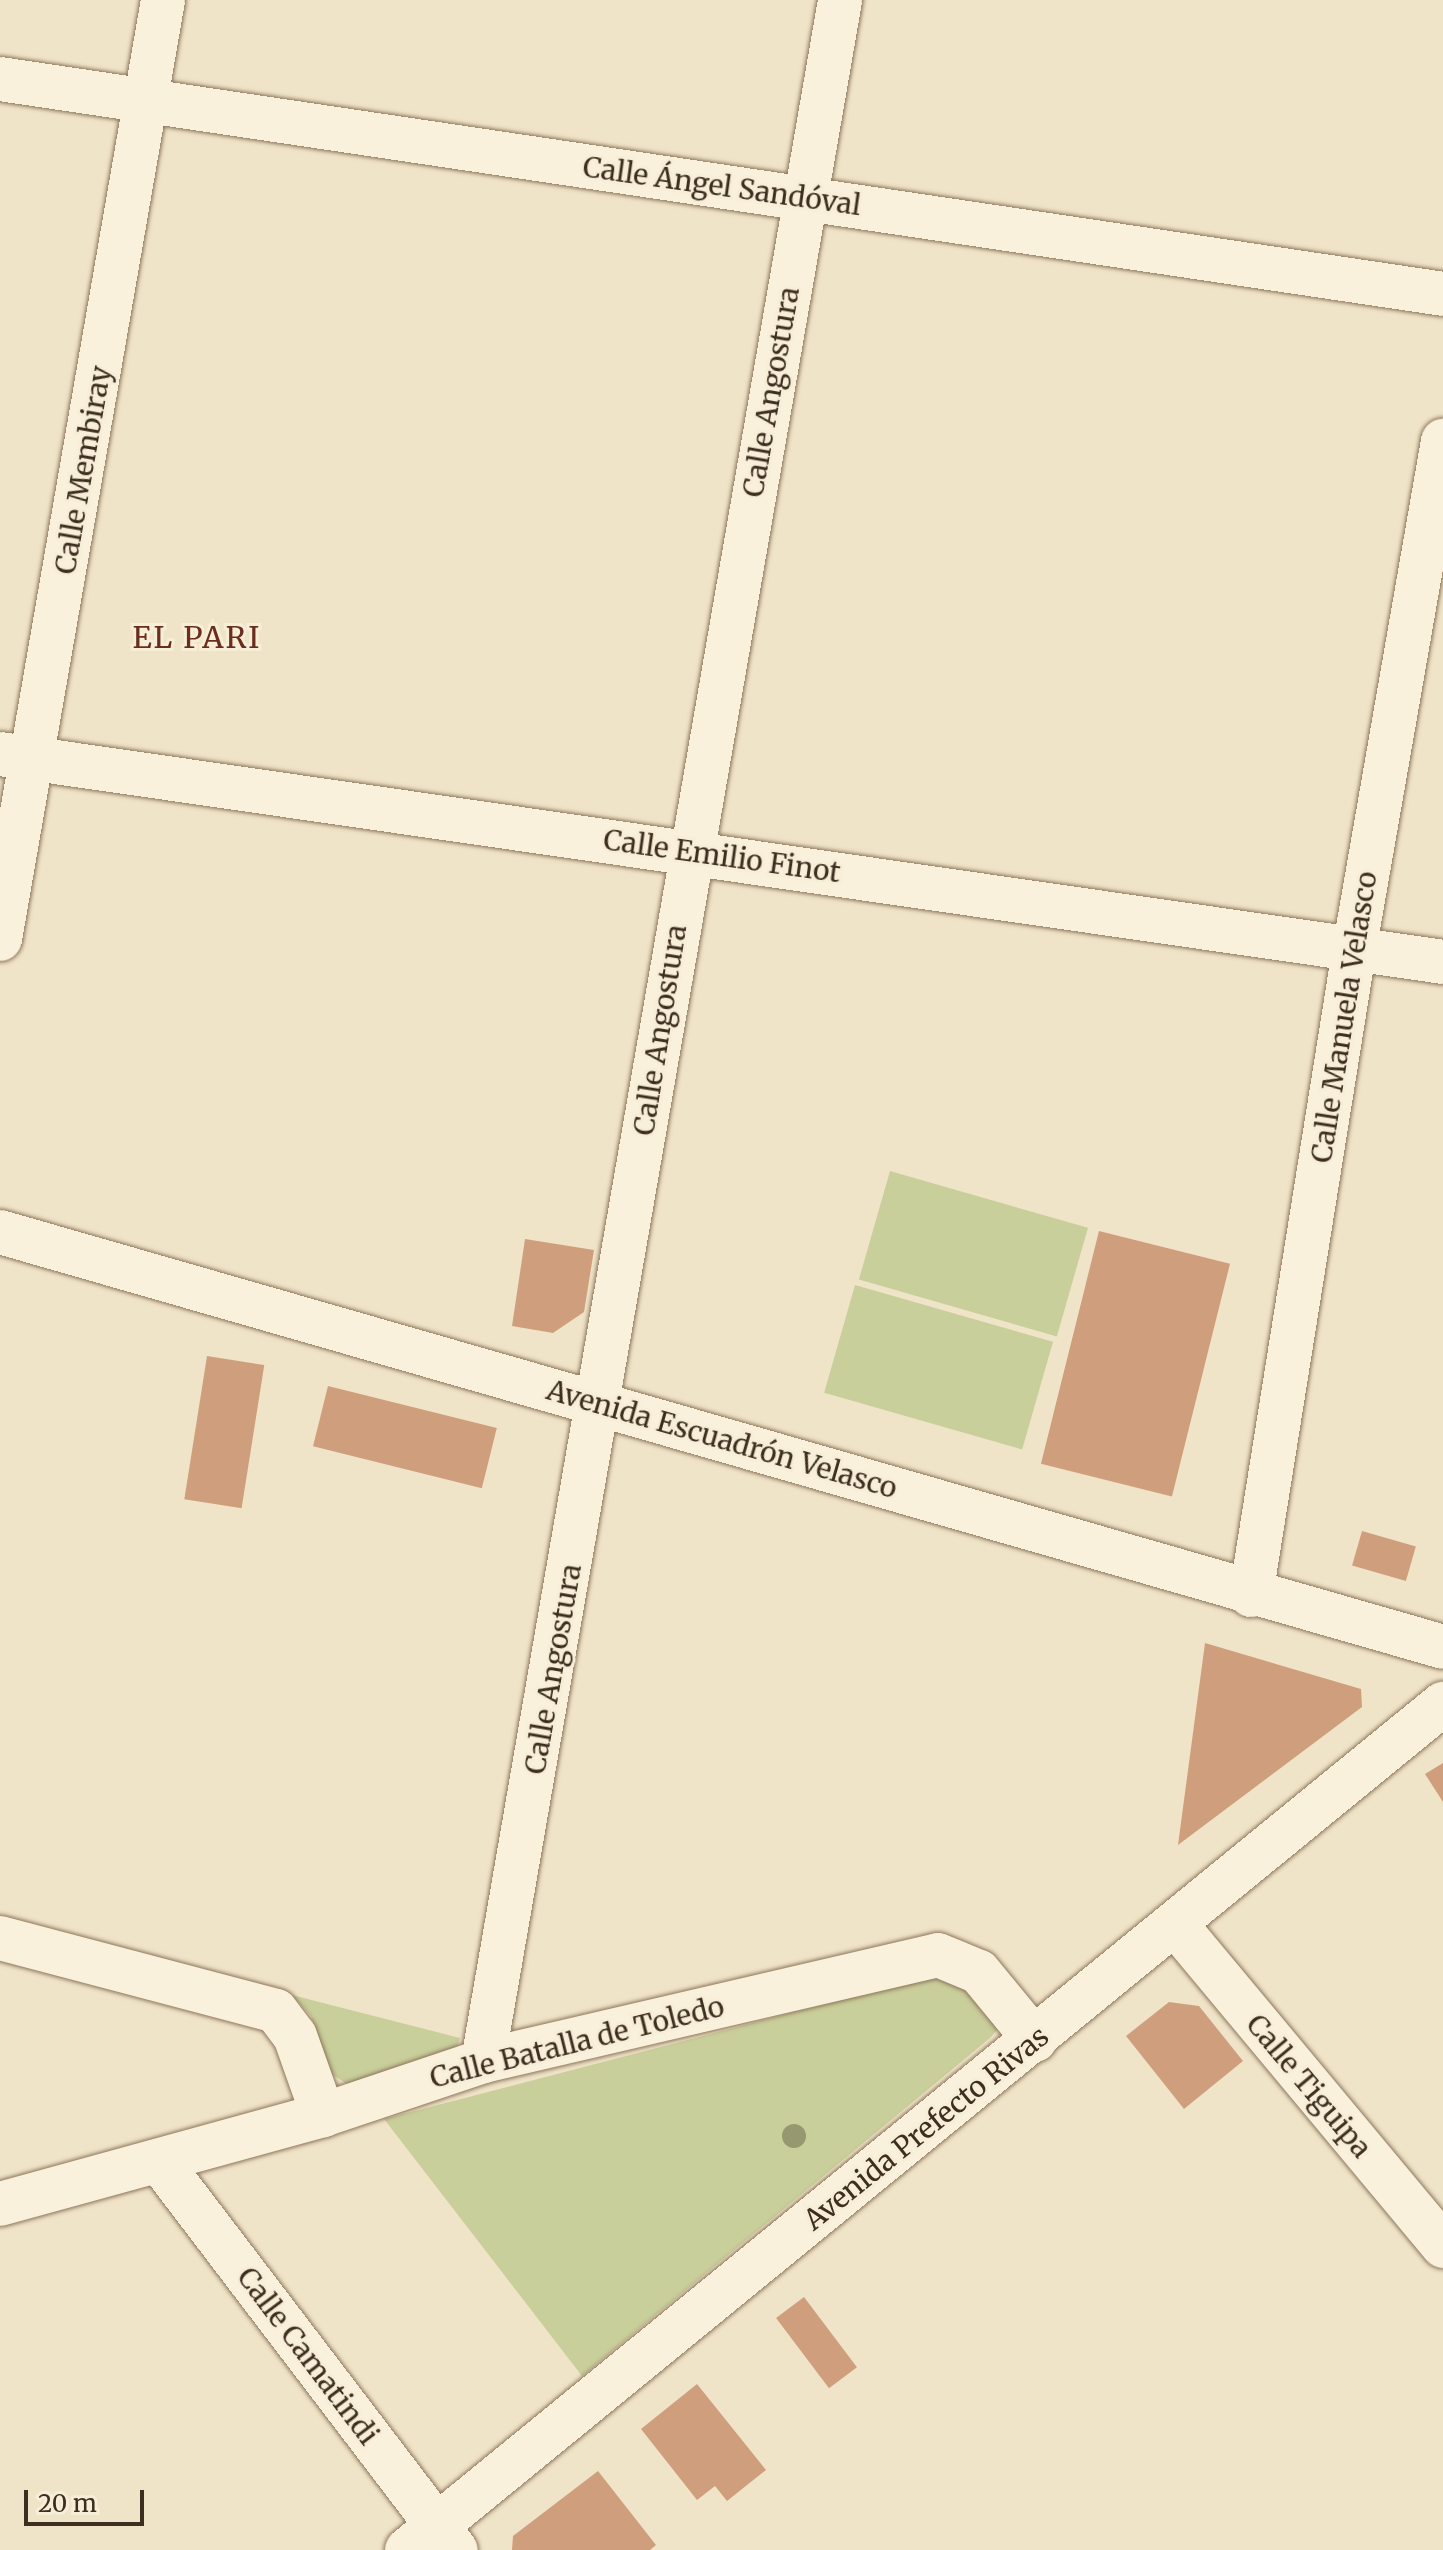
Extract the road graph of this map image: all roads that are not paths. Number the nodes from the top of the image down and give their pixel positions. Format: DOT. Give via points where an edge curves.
graph roads {
  1 [pos="163,0"];
  2 [pos="840,0"];
  3 [pos="0,79"];
  4 [pos="146,100"];
  5 [pos="806,199"];
  6 [pos="1443,294"];
  7 [pos="1443,441"];
  8 [pos="16,757"];
  9 [pos="689,850"];
  10 [pos="0,939"];
  11 [pos="1354,951"];
  12 [pos="1443,962"];
  13 [pos="0,1232"];
  14 [pos="601,1402"];
  15 [pos="1251,1595"];
  16 [pos="1443,1647"];
  17 [pos="1443,1704"];
  18 [pos="1176,1925"];
  19 [pos="0,1938"];
  20 [pos="1035,2040"];
  21 [pos="483,2061"];
  22 [pos="323,2115"];
  23 [pos="160,2162"];
  24 [pos="0,2204"];
  25 [pos="1443,2246"];
  26 [pos="433,2542"];
  1 -- 4 [label="street, Calle Membiray"];
  2 -- 5 [label="street, Calle Angostura"];
  3 -- 4 [label="street, Calle Ángel Sandóval"];
  4 -- 5 [label="street, Calle Ángel Sandóval"];
  4 -- 8 [label="street, Calle Membiray"];
  5 -- 6 [label="street, Calle Ángel Sandóval"];
  5 -- 9 [label="street, Calle Angostura"];
  7 -- 11 [label="street, Calle Manuela Velasco"];
  8 -- 9 [label="street, Calle Emilio Finot"];
  8 -- 10 [label="street, Calle Membiray"];
  9 -- 11 [label="street, Calle Emilio Finot"];
  9 -- 14 [label="street, Calle Angostura"];
  11 -- 12 [label="street, Calle Emilio Finot"];
  11 -- 15 [label="street, Calle Manuela Velasco"];
  13 -- 14 [label="street, Avenida Escuadrón Velasco"];
  14 -- 15 [label="street, Avenida Escuadrón Velasco"];
  14 -- 21 [label="street, Calle Angostura"];
  15 -- 16 [label="street, Avenida Escuadrón Velasco"];
  17 -- 18 [label="street, Avenida Prefecto Rivas"];
  18 -- 20 [label="street, Avenida Prefecto Rivas"];
  18 -- 25 [label="street, Calle Tiguipa"];
  19 -- 22 [label="street" via="276,2011 295,2036"];
  20 -- 21 [label="street, Calle Batalla de Toledo" via="979,1972 938,1955"];
  20 -- 26 [label="street, Avenida Prefecto Rivas"];
  21 -- 22 [label="street, Calle Batalla de Toledo"];
  22 -- 23 [label="street, Calle Batalla de Toledo"];
  23 -- 24 [label="street, Calle Batalla de Toledo"];
  23 -- 26 [label="street, Calle Camatindi"];
}
